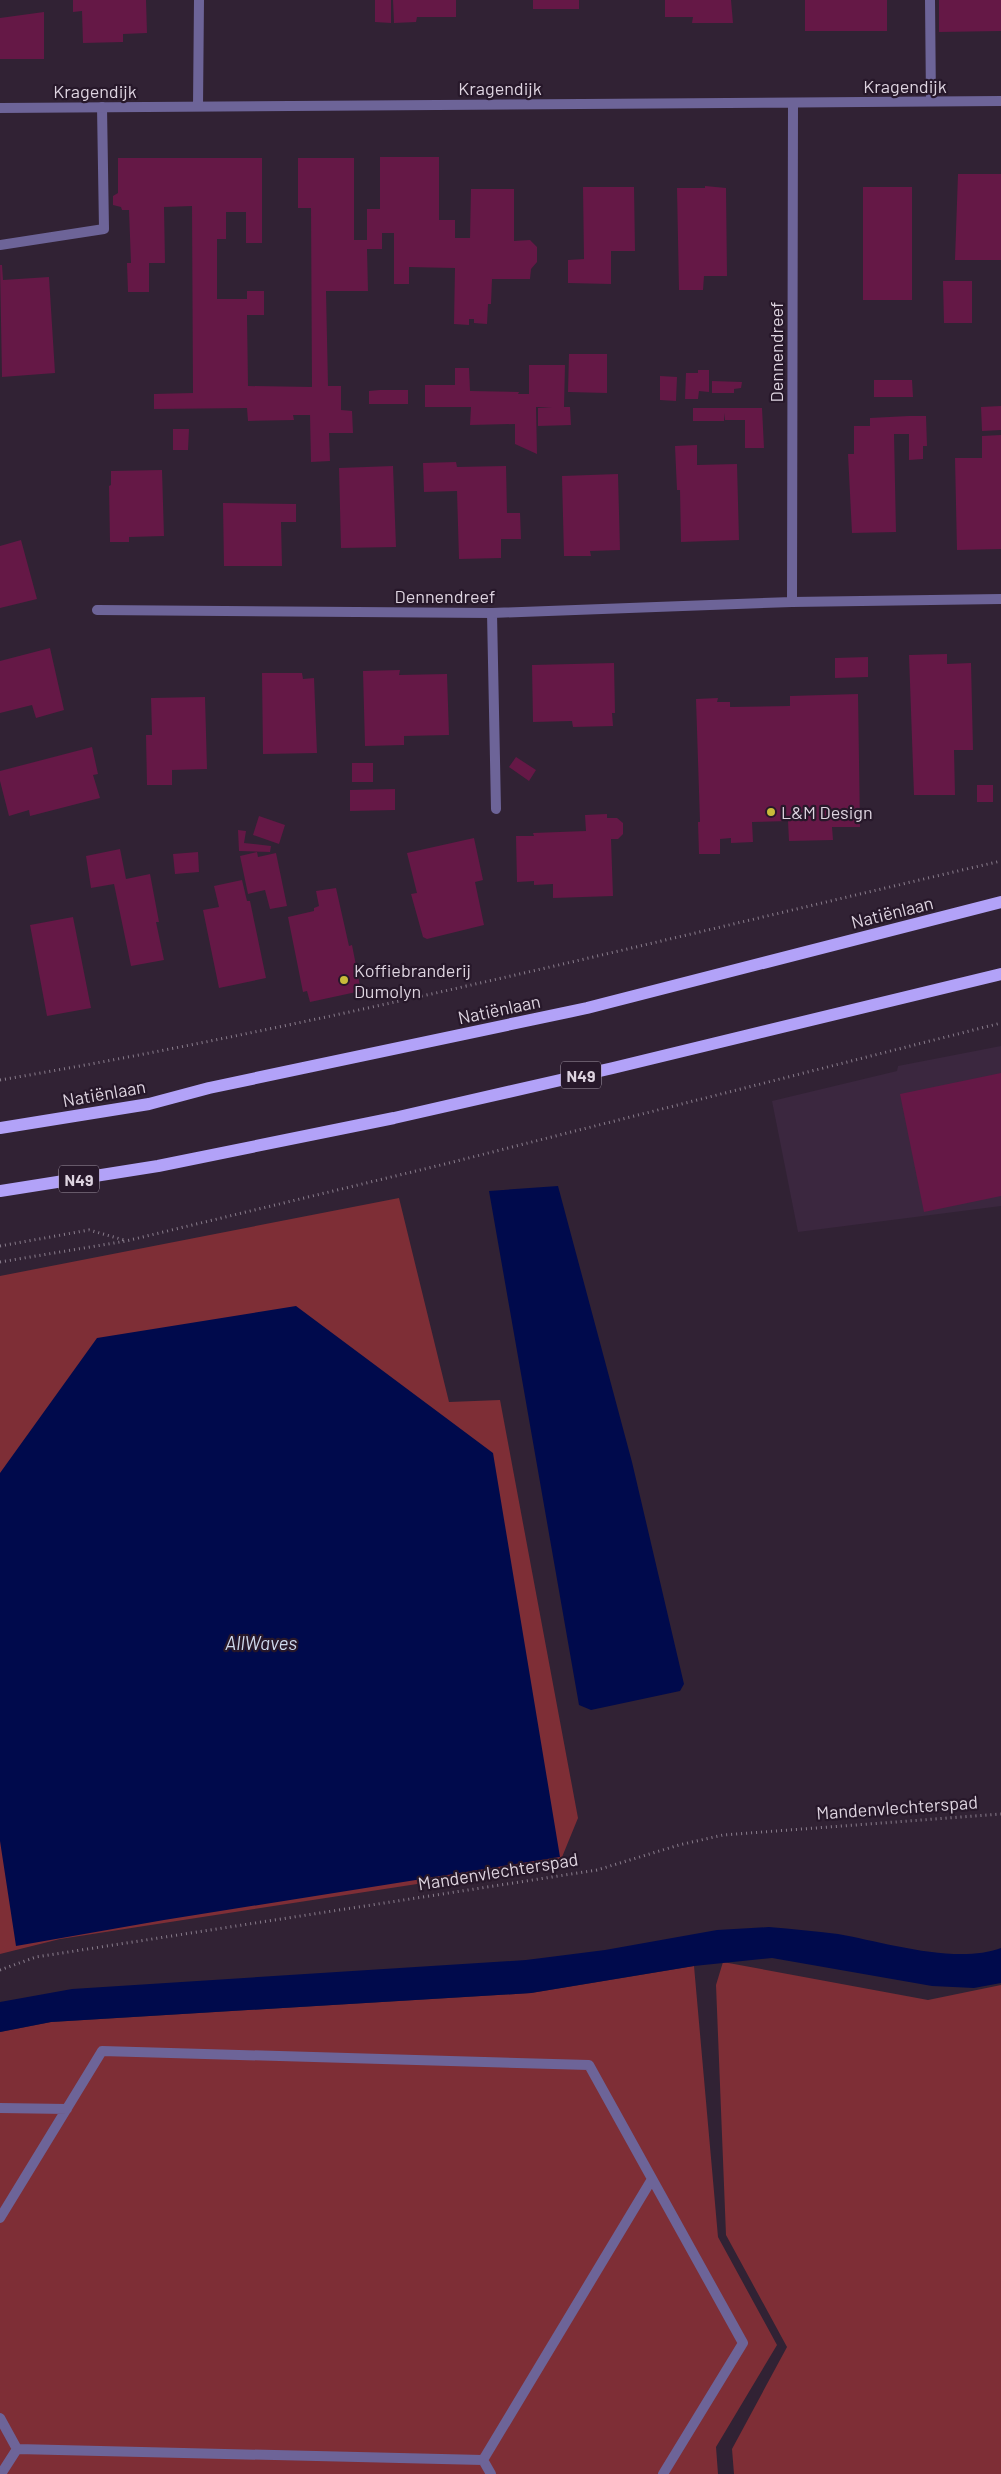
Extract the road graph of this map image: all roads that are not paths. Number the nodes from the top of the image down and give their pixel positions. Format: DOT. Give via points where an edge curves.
graph roads {
  1 [pos="199,0"];
  2 [pos="930,0"];
  3 [pos="931,101"];
  4 [pos="1001,102"];
  5 [pos="792,103"];
  6 [pos="198,106"];
  7 [pos="102,107"];
  8 [pos="0,108"];
  9 [pos="0,245"];
  10 [pos="1001,599"];
  11 [pos="792,602"];
  12 [pos="98,610"];
  13 [pos="492,613"];
  14 [pos="496,809"];
  15 [pos="1001,902"];
  16 [pos="1001,974"];
  17 [pos="0,1128"];
  18 [pos="0,1191"];
  19 [pos="0,2108"];
  20 [pos="67,2109"];
  21 [pos="652,2179"];
  22 [pos="0,2218"];
  23 [pos="0,2418"];
  24 [pos="17,2449"];
  25 [pos="483,2460"];
  26 [pos="1,2474"];
  27 [pos="491,2474"];
  28 [pos="663,2474"];
  1 -- 6 [label="street"];
  2 -- 3 [label="street"];
  3 -- 4 [label="street, Kragendijk"];
  3 -- 5 [label="street, Kragendijk"];
  5 -- 6 [label="street, Kragendijk"];
  5 -- 11 [label="street, Dennendreef"];
  6 -- 7 [label="street, Kragendijk"];
  7 -- 8 [label="street, Kragendijk"];
  7 -- 9 [label="street" via="104,229"];
  10 -- 11 [label="street, Dennendreef"];
  11 -- 13 [label="street, Dennendreef"];
  12 -- 13 [label="street, Dennendreef"];
  13 -- 14 [label="street"];
  15 -- 17 [label="main road, Natiënlaan" via="587,1008 210,1088 149,1104"];
  16 -- 18 [label="main road, N49" via="394,1118 158,1166"];
  19 -- 20 [label="street"];
  20 -- 21 [label="street" via="102,2050 589,2064"];
  20 -- 22 [label="street"];
  21 -- 25 [label="street"];
  21 -- 28 [label="street" via="743,2343"];
  23 -- 24 [label="street"];
  24 -- 25 [label="street"];
  24 -- 26 [label="street"];
  25 -- 27 [label="street"];
}
